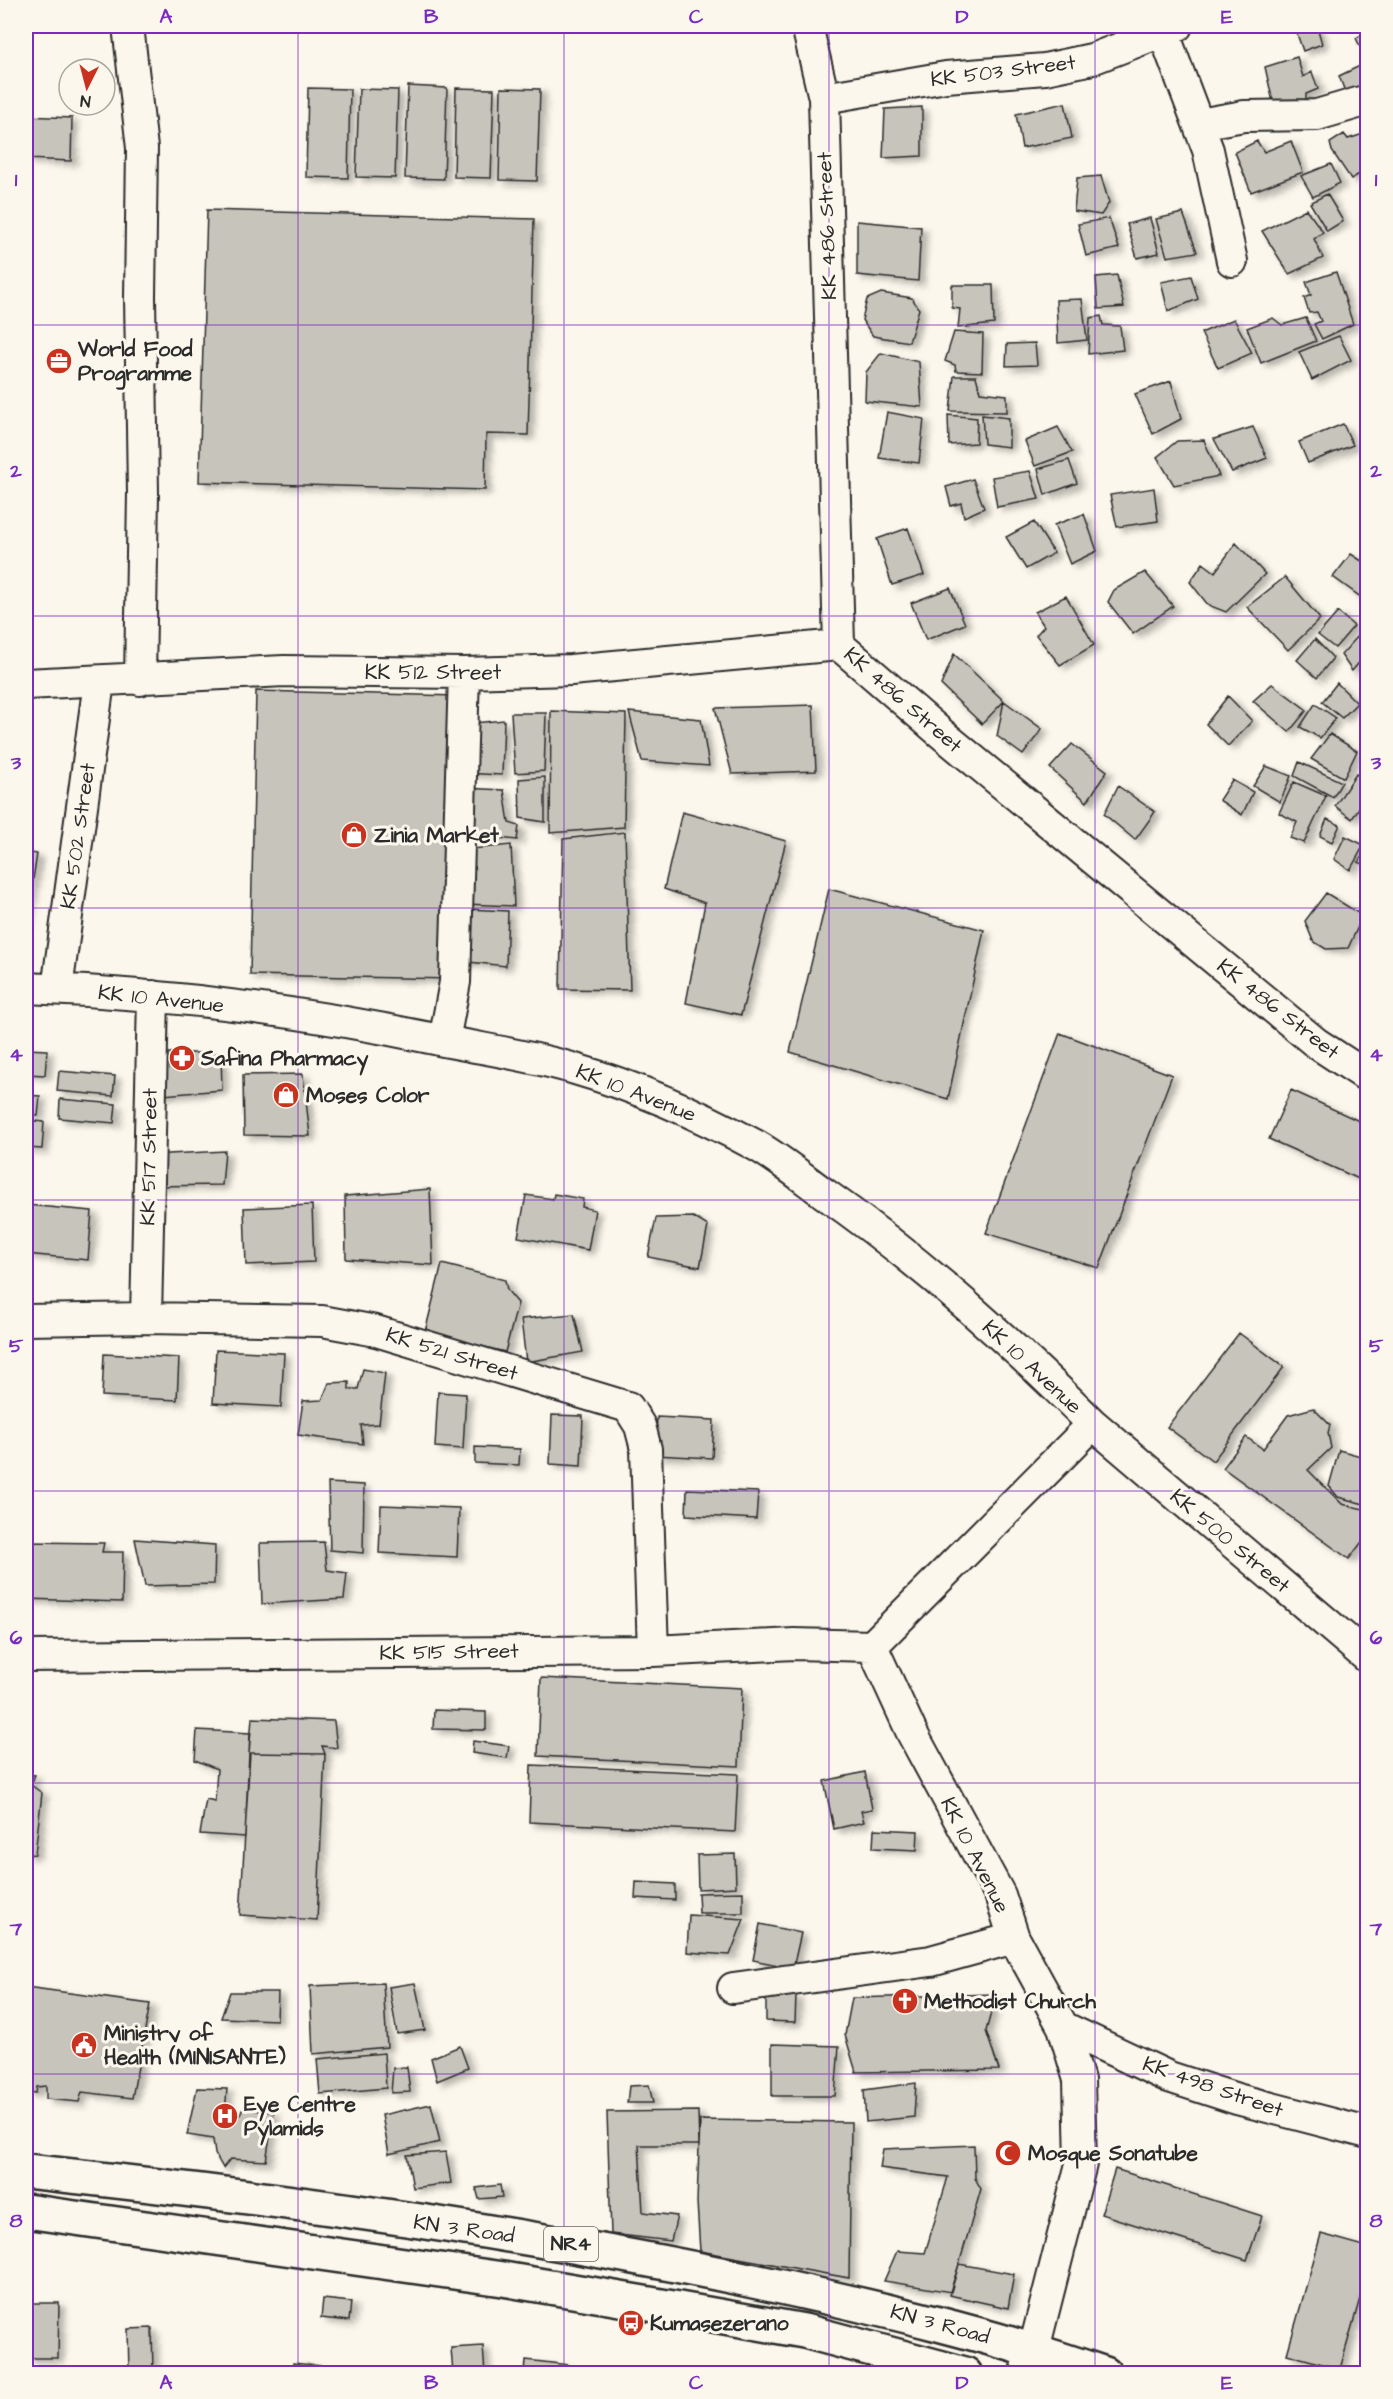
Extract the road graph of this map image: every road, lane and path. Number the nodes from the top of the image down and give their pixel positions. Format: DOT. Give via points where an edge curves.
graph roads {
  1 [pos="128,26"];
  2 [pos="807,26"];
  3 [pos="1170,28"];
  4 [pos="824,98"];
  5 [pos="1368,100"];
  6 [pos="1199,124"];
  7 [pos="1232,261"];
  8 [pos="839,645"];
  9 [pos="465,674"];
  10 [pos="140,680"];
  11 [pos="99,682"];
  12 [pos="26,684"];
  13 [pos="26,988"];
  14 [pos="57,989"];
  15 [pos="153,996"];
  16 [pos="444,1041"];
  17 [pos="1368,1077"];
  18 [pos="146,1318"];
  19 [pos="26,1320"];
  20 [pos="1093,1424"];
  21 [pos="872,1646"];
  22 [pos="1363,1650"];
  23 [pos="653,1651"];
  24 [pos="26,1656"];
  25 [pos="1014,1938"];
  26 [pos="733,1988"];
  27 [pos="1063,2027"];
  28 [pos="1368,2133"];
  29 [pos="26,2171"];
  30 [pos="26,2211"];
  31 [pos="1030,2361"];
  32 [pos="965,2373"];
  33 [pos="1105,2373"];
  1 -- 10 [label="street" via="142,148"];
  2 -- 4 [label="street, KK 486 Street"];
  3 -- 4 [label="street, KK 503 Street" via="1092,59 1045,69 946,77"];
  3 -- 6 [label="street"];
  4 -- 8 [label="street, KK 486 Street"];
  5 -- 6 [label="street" via="1317,115 1244,116"];
  6 -- 7 [label="street"];
  8 -- 9 [label="street, KK 512 Street" via="571,670"];
  8 -- 17 [label="street, KK 486 Street" via="1316,1043"];
  9 -- 10 [label="street, KK 512 Street" via="284,671"];
  9 -- 16 [label="street" via="455,982"];
  10 -- 11 [label="street, KK 512 Street"];
  11 -- 12 [label="street, KK 512 Street"];
  11 -- 14 [label="street, KK 502 Street"];
  13 -- 14 [label="street, KK 10 Avenue"];
  14 -- 15 [label="street, KK 10 Avenue"];
  15 -- 16 [label="street, KK 10 Avenue" via="340,1020"];
  15 -- 18 [label="street, KK 517 Street"];
  16 -- 20 [label="street, KK 10 Avenue" via="574,1068 701,1118 759,1148 937,1280 1032,1363"];
  18 -- 19 [label="street, KK 521 Street"];
  18 -- 23 [label="street, KK 521 Street" via="322,1321 376,1331 628,1407 640,1426 646,1449"];
  20 -- 21 [label="street, KK 10 Avenue"];
  20 -- 22 [label="street, KK 500 Street"];
  21 -- 23 [label="street, KK 515 Street" via="794,1644"];
  21 -- 25 [label="street, KK 10 Avenue" via="912,1733 1000,1895"];
  23 -- 24 [label="street, KK 515 Street"];
  25 -- 26 [label="street" via="931,1960"];
  25 -- 27 [label="street, KK 10 Avenue"];
  27 -- 28 [label="street, KK 498 Street" via="1169,2077"];
  27 -- 31 [label="street, KK 10 Avenue" via="1079,2080 1081,2164"];
  29 -- 31 [label="highway, KN 3 Road / NR4" via="564,2243 865,2305"];
  30 -- 32 [label="highway, KN 3 Road / NR4" via="503,2279 679,2309 804,2331"];
  31 -- 33 [label="highway, KN 3 Road / NR4"];
}
